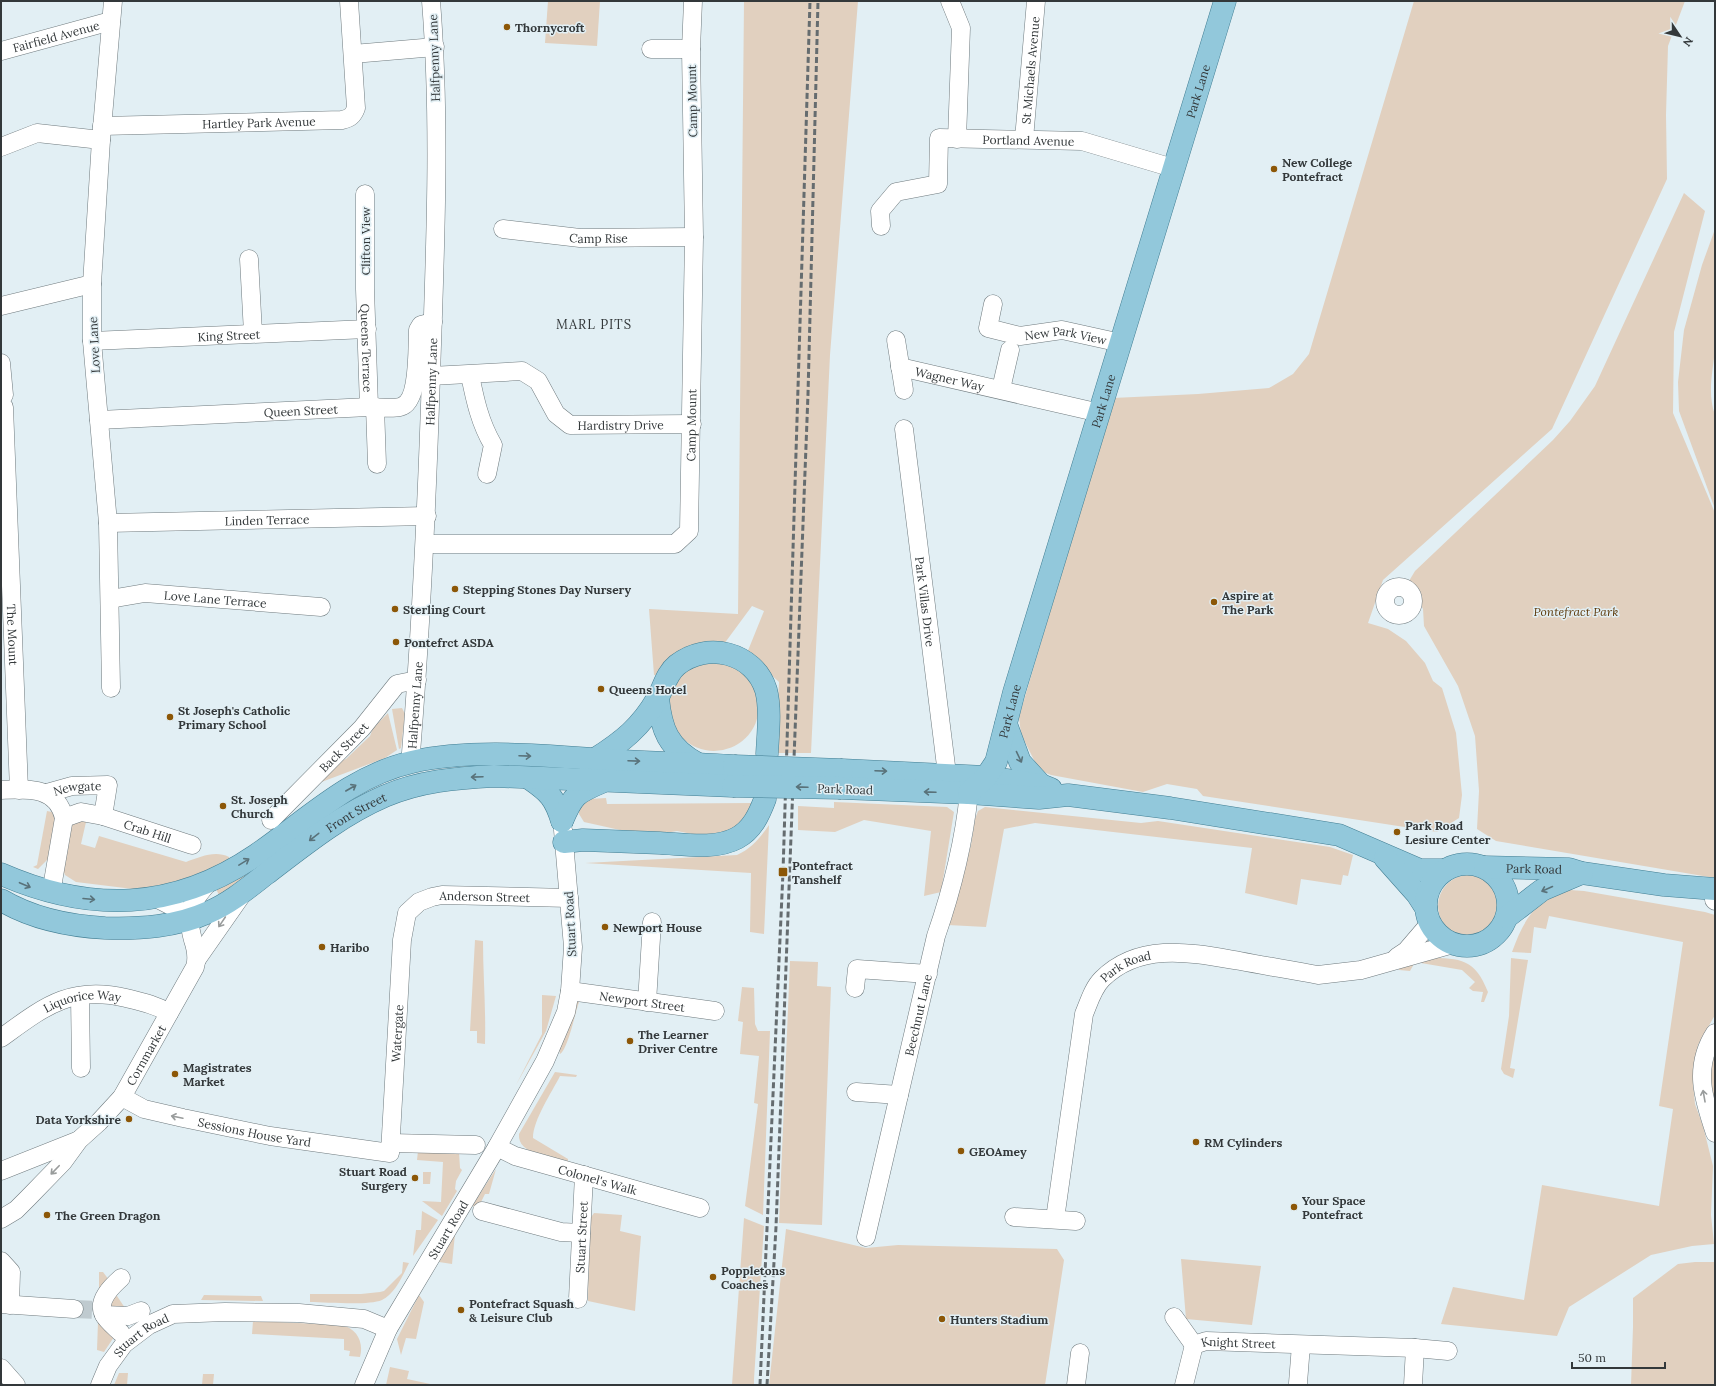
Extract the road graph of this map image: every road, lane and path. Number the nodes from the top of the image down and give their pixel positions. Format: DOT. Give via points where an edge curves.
graph roads {
  1 [pos="113,1"];
  2 [pos="349,1"];
  3 [pos="431,1"];
  4 [pos="693,1"];
  5 [pos="950,1"];
  6 [pos="1036,1"];
  7 [pos="1225,1"];
  8 [pos="111,20"];
  9 [pos="435,47"];
  10 [pos="651,49"];
  11 [pos="691,49"];
  12 [pos="1,51"];
  13 [pos="353,54"];
  14 [pos="102,133"];
  15 [pos="957,139"];
  16 [pos="1024,139"];
  17 [pos="1,147"];
  18 [pos="1173,168"];
  19 [pos="365,194"];
  20 [pos="881,226"];
  21 [pos="503,229"];
  22 [pos="694,237"];
  23 [pos="249,259"];
  24 [pos="92,284"];
  25 [pos="365,289"];
  26 [pos="993,304"];
  27 [pos="1,306"];
  28 [pos="433,322"];
  29 [pos="367,329"];
  30 [pos="253,333"];
  31 [pos="896,340"];
  32 [pos="92,341"];
  33 [pos="1121,343"];
  34 [pos="1010,350"];
  35 [pos="1,363"];
  36 [pos="900,367"];
  37 [pos="470,375"];
  38 [pos="431,376"];
  39 [pos="1001,389"];
  40 [pos="904,390"];
  41 [pos="372,407"];
  42 [pos="1100,413"];
  43 [pos="99,420"];
  44 [pos="692,424"];
  45 [pos="904,429"];
  46 [pos="377,464"];
  47 [pos="487,474"];
  48 [pos="426,516"];
  49 [pos="108,523"];
  50 [pos="425,544"];
  51 [pos="110,599"];
  52 [pos="320,607"];
  53 [pos="417,680"];
  54 [pos="111,688"];
  55 [pos="658,698"];
  56 [pos="1004,730"];
  57 [pos="767,754"];
  58 [pos="595,759"];
  59 [pos="412,762"];
  60 [pos="696,774"];
  61 [pos="952,774"];
  62 [pos="986,776"];
  63 [pos="530,779"];
  64 [pos="841,779"];
  65 [pos="438,780"];
  66 [pos="603,781"];
  67 [pos="1041,785"];
  68 [pos="1,790"];
  69 [pos="19,790"];
  70 [pos="397,792"];
  71 [pos="47,793"];
  72 [pos="969,793"];
  73 [pos="1068,795"];
  74 [pos="765,799"];
  75 [pos="103,816"];
  76 [pos="64,818"];
  77 [pos="271,820"];
  78 [pos="563,831"];
  79 [pos="192,845"];
  80 [pos="1374,849"];
  81 [pos="1485,867"];
  82 [pos="1445,870"];
  83 [pos="1582,873"];
  84 [pos="1,874"];
  85 [pos="210,881"];
  86 [pos="244,890"];
  87 [pos="50,893"];
  88 [pos="156,898"];
  89 [pos="569,898"];
  90 [pos="1715,898"];
  91 [pos="1,900"];
  92 [pos="23,911"];
  93 [pos="407,913"];
  94 [pos="1428,915"];
  95 [pos="1507,917"];
  96 [pos="188,920"];
  97 [pos="652,922"];
  98 [pos="92,927"];
  99 [pos="1453,944"];
  100 [pos="197,959"];
  101 [pos="1393,960"];
  102 [pos="928,974"];
  103 [pos="855,988"];
  104 [pos="570,991"];
  105 [pos="80,996"];
  106 [pos="647,1002"];
  107 [pos="715,1011"];
  108 [pos="169,1013"];
  109 [pos="1715,1033"];
  110 [pos="1,1038"];
  111 [pos="81,1068"];
  112 [pos="856,1092"];
  113 [pos="899,1095"];
  114 [pos="122,1097"];
  115 [pos="1715,1133"];
  116 [pos="79,1140"];
  117 [pos="497,1147"];
  118 [pos="390,1148"];
  119 [pos="468,1148"];
  120 [pos="1,1172"];
  121 [pos="584,1175"];
  122 [pos="700,1208"];
  123 [pos="482,1211"];
  124 [pos="1014,1216"];
  125 [pos="1,1219"];
  126 [pos="1055,1219"];
  127 [pos="1076,1221"];
  128 [pos="581,1233"];
  129 [pos="866,1237"];
  130 [pos="1,1261"];
  131 [pos="121,1278"];
  132 [pos="578,1299"];
  133 [pos="5,1304"];
  134 [pos="74,1309"];
  135 [pos="141,1311"];
  136 [pos="102,1312"];
  137 [pos="1174,1317"];
  138 [pos="388,1329"];
  139 [pos="121,1333"];
  140 [pos="1301,1344"];
  141 [pos="1194,1345"];
  142 [pos="1415,1348"];
  143 [pos="1448,1351"];
  144 [pos="1080,1353"];
  145 [pos="1,1368"];
  146 [pos="1298,1383"];
  147 [pos="16,1385"];
  148 [pos="100,1385"];
  149 [pos="364,1385"];
  150 [pos="1076,1385"];
  151 [pos="1184,1385"];
  152 [pos="1413,1385"];
  1 -- 8 [label="street, Love Lane"];
  2 -- 13 [label="street"];
  3 -- 9 [label="street, Halfpenny Lane"];
  4 -- 11 [label="street, Camp Mount"];
  5 -- 15 [label="street" via="961,28"];
  6 -- 16 [label="street, St Michaels Avenue"];
  7 -- 18 [label="main road, Park Lane"];
  8 -- 12 [label="street, Fairfield Avenue"];
  8 -- 14 [label="street, Love Lane"];
  9 -- 13 [label="street"];
  9 -- 28 [label="street, Halfpenny Lane" via="436,190"];
  10 -- 11 [label="street, Camp Mount"];
  11 -- 22 [label="street, Camp Mount"];
  13 -- 14 [label="street, Hartley Park Avenue" via="356,108 349,118"];
  14 -- 17 [label="street" via="37,133"];
  14 -- 24 [label="street, Love Lane"];
  15 -- 16 [label="street, Portland Avenue"];
  15 -- 20 [label="street, Portland Avenue" via="939,138 938,184 896,192 880,211"];
  16 -- 18 [label="street, Portland Avenue" via="1082,141"];
  18 -- 33 [label="main road, Park Lane"];
  19 -- 25 [label="street, Clifton View"];
  21 -- 22 [label="street, Camp Rise" via="580,238"];
  22 -- 44 [label="street, Camp Mount"];
  23 -- 30 [label="street"];
  24 -- 27 [label="street"];
  24 -- 32 [label="street, Love Lane"];
  25 -- 29 [label="street, Queens Terrace"];
  26 -- 33 [label="street, New Park View" via="988,328 1020,336 1062,330"];
  28 -- 38 [label="street, Halfpenny Lane"];
  28 -- 41 [label="street, Queen Street" via="420,325 418,330 415,386 409,401 401,407"];
  29 -- 30 [label="street, King Street"];
  29 -- 41 [label="street, Queens Terrace"];
  30 -- 32 [label="street, King Street"];
  31 -- 36 [label="street, Wagner Way"];
  32 -- 43 [label="street, Love Lane"];
  33 -- 42 [label="main road, Park Lane"];
  34 -- 39 [label="street, Wagner Way"];
  35 -- 69 [label="street, The Mount"];
  36 -- 39 [label="street, Wagner Way"];
  36 -- 40 [label="street, Wagner Way"];
  37 -- 38 [label="street, Hardistry Drive"];
  37 -- 44 [label="street, Hardistry Drive" via="522,371 538,381 556,414 570,425"];
  37 -- 47 [label="street" via="476,408 493,445"];
  38 -- 48 [label="street, Halfpenny Lane"];
  39 -- 42 [label="street, Wagner Way"];
  41 -- 43 [label="street, Queen Street"];
  41 -- 46 [label="street, Queens Terrace"];
  42 -- 56 [label="main road, Park Lane"];
  43 -- 49 [label="street, Love Lane"];
  44 -- 50 [label="street, Camp Mount" via="689,531 675,544"];
  45 -- 61 [label="street, Park Villas Drive"];
  48 -- 49 [label="street, Linden Terrace"];
  48 -- 50 [label="street, Halfpenny Lane"];
  49 -- 51 [label="street, Love Lane"];
  50 -- 53 [label="street, Halfpenny Lane"];
  51 -- 52 [label="street, Love Lane Terrace" via="145,593"];
  51 -- 54 [label="street, Love Lane"];
  53 -- 59 [label="street, Halfpenny Lane"];
  53 -- 77 [label="street, Back Street" via="397,684 362,728"];
  55 -- 57 [label="main road" via="670,672 676,665 692,656 717,652 739,658 759,675 766,692"];
  55 -- 58 [label="main road" via="639,726 624,740"];
  55 -- 60 [label="main road" via="660,722 670,742 690,760"];
  56 -- 61 [label="main road" via="985,761 979,766"];
  56 -- 62 [label="main road, Park Lane" via="996,762"];
  56 -- 67 [label="main road, one-way" via="1020,762"];
  59 -- 58 [label="main road, Front Street, one-way" via="502,755"];
  58 -- 60 [label="main road, Front Street, one-way"];
  59 -- 65 [label="main road" via="424,773"];
  59 -- 70 [label="main road" via="406,779"];
  85 -- 59 [label="main road, Front Street, one-way" via="256,855 328,801 351,787"];
  60 -- 64 [label="main road, Park Road, bridge"];
  60 -- 66 [label="main road, Front Street"];
  61 -- 62 [label="main road, Park Road"];
  64 -- 61 [label="main road, Park Road, one-way"];
  62 -- 67 [label="main road, Park Road"];
  62 -- 72 [label="main road, Park Lane"];
  63 -- 65 [label="main road, Front Street, one-way" via="494,776"];
  63 -- 66 [label="main road, Front Street"];
  63 -- 78 [label="main road" via="557,804"];
  72 -- 64 [label="main road, Park Road, one-way"];
  65 -- 70 [label="main road, Front Street"];
  66 -- 78 [label="main road" via="574,797"];
  67 -- 73 [label="main road, Park Road"];
  68 -- 69 [label="street, Newgate"];
  69 -- 71 [label="street, Newgate"];
  70 -- 86 [label="main road, Front Street, one-way" via="326,828"];
  71 -- 75 [label="street, Newgate" via="72,786 108,784"];
  71 -- 76 [label="street, Newgate" via="62,808"];
  72 -- 73 [label="main road, Park Road" via="1039,798"];
  72 -- 102 [label="street, Beechnut Lane" via="959,857"];
  73 -- 80 [label="main road, Park Road" via="1330,833"];
  74 -- 78 [label="main road" via="760,814 750,828 736,838 722,843 583,840"];
  75 -- 76 [label="street, Newgate" via="81,812"];
  75 -- 79 [label="street, Crab Hill"];
  76 -- 87 [label="street"];
  78 -- 89 [label="street, Stuart Road"];
  80 -- 82 [label="main road, Park Road" via="1420,870"];
  80 -- 94 [label="main road, Park Road" via="1417,894"];
  81 -- 82 [label="main road, Park Road" via="1467,864 1452,866"];
  81 -- 83 [label="main road, Park Road" via="1569,869"];
  81 -- 95 [label="main road, Park Road" via="1505,888 1508,898"];
  82 -- 94 [label="main road, Park Road" via="1432,883 1426,899"];
  83 -- 90 [label="main road, Park Road" via="1664,885"];
  83 -- 95 [label="main road, Park Road, one-way" via="1542,890"];
  84 -- 87 [label="main road, Front Street, one-way"];
  85 -- 88 [label="main road, Front Street"];
  85 -- 96 [label="street" via="192,904"];
  86 -- 96 [label="main road, Front Street" via="229,902"];
  86 -- 100 [label="street, Cornmarket, one-way"];
  87 -- 88 [label="main road, Front Street, one-way" via="108,901"];
  87 -- 92 [label="main road" via="44,903 36,909"];
  87 -- 98 [label="main road" via="56,906 64,914"];
  88 -- 96 [label="street" via="177,909"];
  89 -- 93 [label="street, Anderson Street" via="442,895 419,902"];
  89 -- 104 [label="street, Stuart Road" via="573,947"];
  91 -- 92 [label="main road, Front Street"];
  92 -- 98 [label="main road, Front Street" via="44,920"];
  93 -- 118 [label="street, Watergate" via="402,940"];
  94 -- 99 [label="main road, Park Road" via="1440,935"];
  94 -- 101 [label="street, Park Road" via="1406,952"];
  95 -- 99 [label="main road, Park Road" via="1497,934 1489,940 1469,946"];
  96 -- 98 [label="main road, Front Street" via="135,928"];
  96 -- 100 [label="street"];
  97 -- 106 [label="street"];
  99 -- 101 [label="street, Park Road"];
  100 -- 108 [label="street, Cornmarket" via="193,972"];
  101 -- 126 [label="street, Park Road" via="1361,970 1318,975 1170,951 1128,960 1113,971 1093,992 1084,1014"];
  102 -- 103 [label="street" via="857,969"];
  102 -- 113 [label="street, Beechnut Lane"];
  104 -- 106 [label="street, Newport Street"];
  104 -- 117 [label="street, Stuart Road" via="566,1012 549,1053"];
  105 -- 108 [label="street, Liquorice Way" via="107,993 148,1003"];
  105 -- 110 [label="street, Liquorice Way" via="48,1006"];
  105 -- 111 [label="street"];
  106 -- 107 [label="street, Newport Street"];
  108 -- 114 [label="street, Cornmarket"];
  115 -- 109 [label="street, one-way" via="1703,1097 1702,1078 1707,1048"];
  112 -- 113 [label="street"];
  113 -- 129 [label="street, Beechnut Lane"];
  114 -- 116 [label="street, Cornmarket"];
  118 -- 114 [label="street, Sessions House Yard, one-way" via="270,1136 154,1112"];
  116 -- 120 [label="street, Cornmarket"];
  116 -- 125 [label="street, Cornmarket, one-way" via="63,1162 28,1198 16,1210"];
  117 -- 121 [label="street, Colonel's Walk" via="515,1156"];
  117 -- 138 [label="street, Stuart Road"];
  118 -- 119 [label="street"];
  121 -- 122 [label="street, Colonel's Walk"];
  121 -- 128 [label="street, Stuart Street"];
  123 -- 128 [label="street" via="561,1232"];
  124 -- 126 [label="street"];
  126 -- 127 [label="street"];
  128 -- 132 [label="street, Stuart Street"];
  130 -- 133 [label="street" via="11,1272"];
  131 -- 136 [label="street" via="103,1298"];
  133 -- 134 [label="street"];
  135 -- 136 [label="street" via="128,1316"];
  136 -- 139 [label="street"];
  137 -- 141 [label="street"];
  138 -- 148 [label="street, Stuart Road" via="364,1319 299,1313 173,1314 148,1325 124,1344 108,1366"];
  138 -- 149 [label="street"];
  140 -- 141 [label="street, Knight Street" via="1206,1341"];
  140 -- 142 [label="street, Knight Street"];
  140 -- 146 [label="street"];
  141 -- 151 [label="street, Knight Street"];
  142 -- 143 [label="street, Knight Street"];
  142 -- 152 [label="street"];
  144 -- 150 [label="street"];
  145 -- 147 [label="street"];
}
